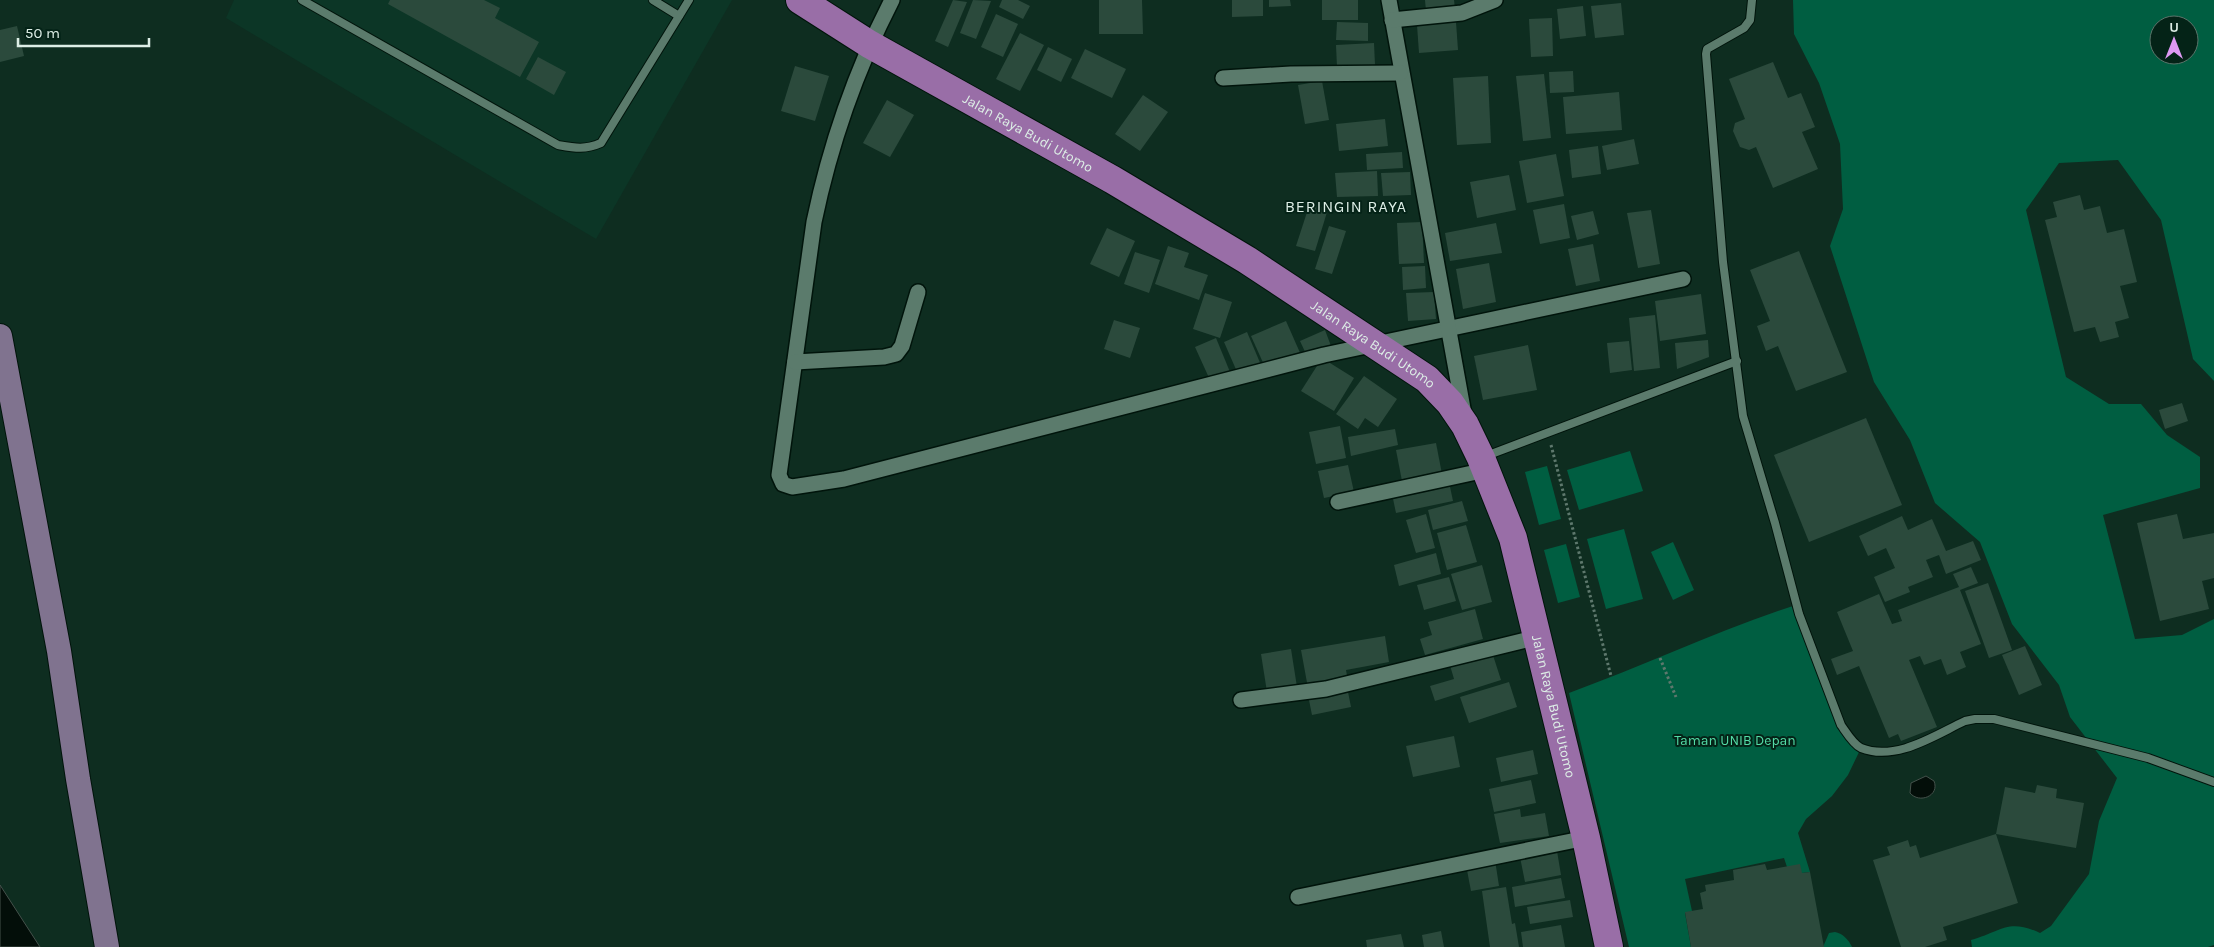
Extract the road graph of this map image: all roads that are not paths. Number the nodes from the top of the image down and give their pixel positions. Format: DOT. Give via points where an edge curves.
graph roads {
  1 [pos="302,0"];
  2 [pos="653,0"];
  3 [pos="689,0"];
  4 [pos="800,0"];
  5 [pos="892,0"];
  6 [pos="1388,0"];
  7 [pos="1495,0"];
  8 [pos="1752,0"];
  9 [pos="679,16"];
  10 [pos="1392,20"];
  11 [pos="869,44"];
  12 [pos="1400,73"];
  13 [pos="1223,78"];
  14 [pos="1683,279"];
  15 [pos="918,292"];
  16 [pos="1449,328"];
  17 [pos="0,336"];
  18 [pos="1373,345"];
  19 [pos="1737,361"];
  20 [pos="795,362"];
  21 [pos="1465,426"];
  22 [pos="1484,464"];
  23 [pos="1338,502"];
  24 [pos="1538,637"];
  25 [pos="1241,700"];
  26 [pos="2214,782"];
  27 [pos="1586,838"];
  28 [pos="1298,897"];
  29 [pos="107,947"];
  30 [pos="1609,947"];
  1 -- 9 [label="lane" via="558,145 579,149 601,144"];
  2 -- 9 [label="lane"];
  3 -- 9 [label="lane"];
  4 -- 11 [label="highway, Jalan Raya Budi Utomo"];
  5 -- 11 [label="street"];
  6 -- 10 [label="street"];
  7 -- 10 [label="street" via="1462,13"];
  8 -- 19 [label="lane" via="1750,20 1744,28 1707,49 1706,54 1724,262"];
  10 -- 12 [label="street"];
  11 -- 18 [label="highway, Jalan Raya Budi Utomo" via="1113,180 1248,260"];
  11 -- 20 [label="street" via="821,190"];
  12 -- 13 [label="street"];
  12 -- 16 [label="street"];
  14 -- 16 [label="street"];
  15 -- 20 [label="street" via="902,346 896,354"];
  16 -- 18 [label="street"];
  16 -- 21 [label="street"];
  17 -- 29 [label="main road" via="59,651"];
  18 -- 20 [label="street" via="844,479 792,487 784,484 779,475"];
  18 -- 21 [label="highway, Jalan Raya Budi Utomo" via="1427,379 1450,403"];
  19 -- 22 [label="lane" via="1548,434"];
  19 -- 26 [label="lane" via="1743,416 1799,614 1841,725 1861,748 1881,752 1908,748 1965,721 1994,719 2148,758"];
  21 -- 22 [label="highway, Jalan Raya Budi Utomo"];
  22 -- 23 [label="street"];
  22 -- 24 [label="highway, Jalan Raya Budi Utomo" via="1513,538"];
  24 -- 25 [label="street" via="1326,688"];
  24 -- 27 [label="highway, Jalan Raya Budi Utomo"];
  27 -- 28 [label="street"];
  27 -- 30 [label="highway, Jalan Raya Budi Utomo"];
}
